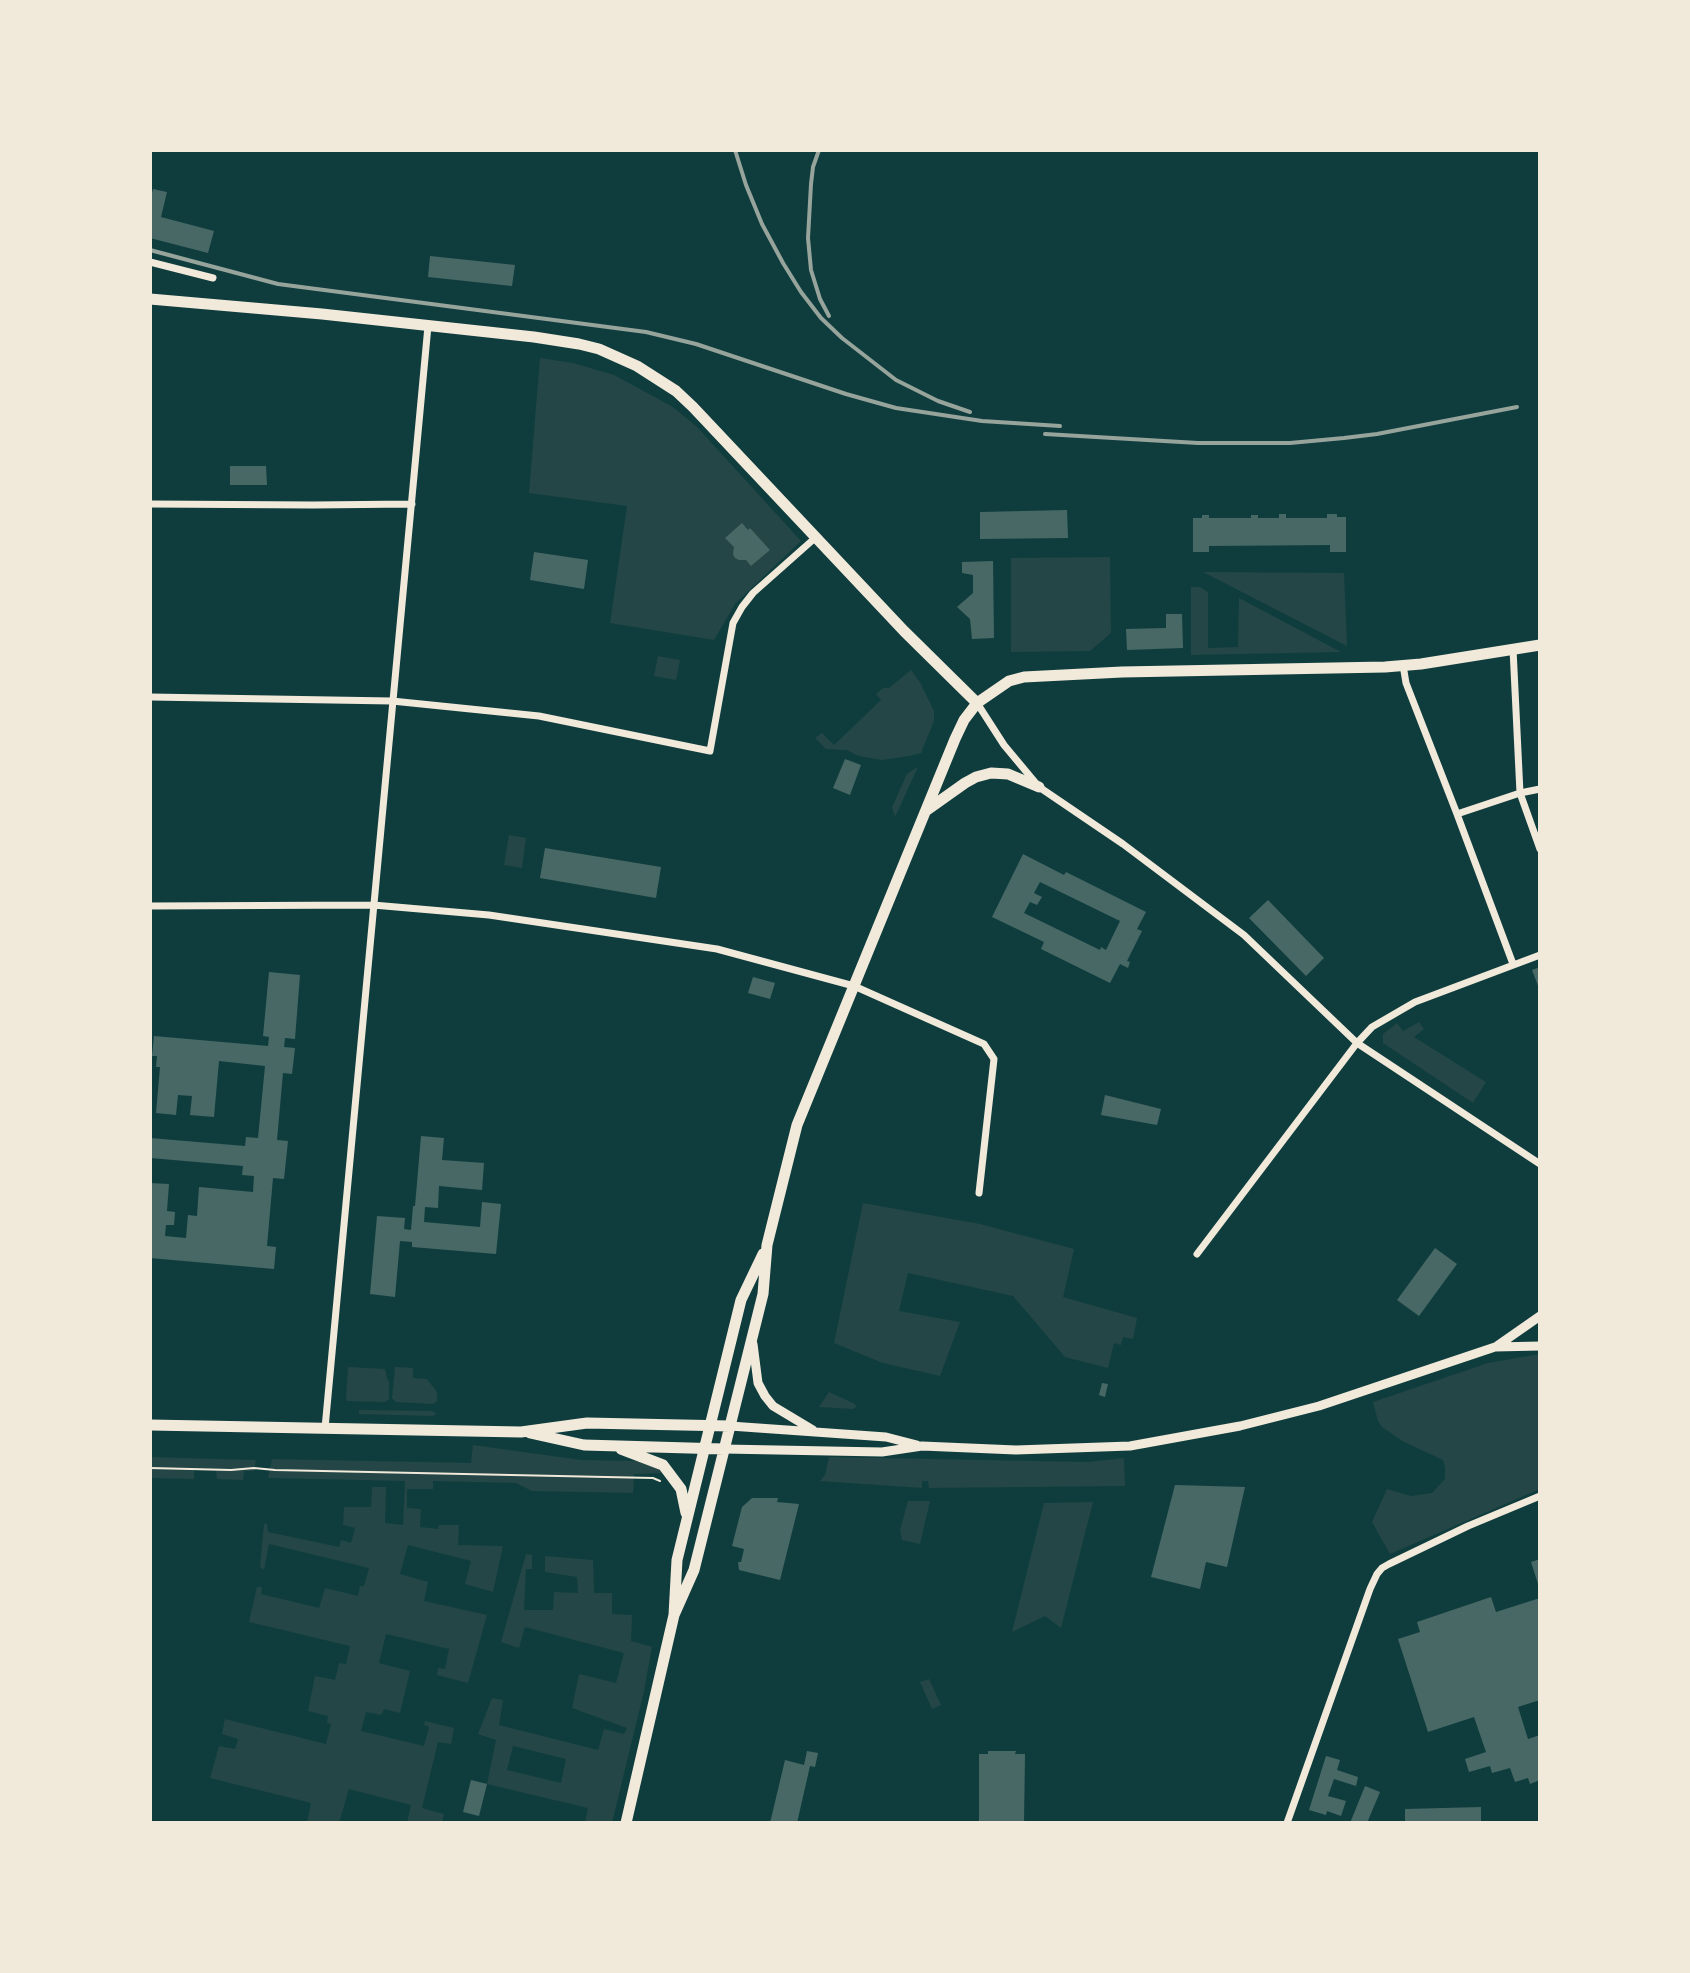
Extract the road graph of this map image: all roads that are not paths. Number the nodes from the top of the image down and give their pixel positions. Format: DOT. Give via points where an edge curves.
graph roads {
  1 [pos="150,262"];
  2 [pos="213,278"];
  3 [pos="150,299"];
  4 [pos="428,326"];
  5 [pos="150,504"];
  6 [pos="412,504"];
  7 [pos="815,538"];
  8 [pos="1540,645"];
  9 [pos="1513,649"];
  10 [pos="1403,665"];
  11 [pos="150,697"];
  12 [pos="392,701"];
  13 [pos="977,703"];
  14 [pos="1039,787"];
  15 [pos="1540,789"];
  16 [pos="1520,793"];
  17 [pos="927,811"];
  18 [pos="1457,814"];
  19 [pos="1540,849"];
  20 [pos="373,905"];
  21 [pos="150,906"];
  22 [pos="1540,955"];
  23 [pos="1513,964"];
  24 [pos="854,986"];
  25 [pos="1357,1043"];
  26 [pos="1540,1164"];
  27 [pos="979,1193"];
  28 [pos="767,1245"];
  29 [pos="1197,1254"];
  30 [pos="1540,1316"];
  31 [pos="752,1336"];
  32 [pos="1540,1346"];
  33 [pos="1495,1347"];
  34 [pos="150,1425"];
  35 [pos="709,1426"];
  36 [pos="730,1426"];
  37 [pos="325,1428"];
  38 [pos="816,1431"];
  39 [pos="521,1432"];
  40 [pos="613,1446"];
  41 [pos="922,1446"];
  42 [pos="704,1448"];
  43 [pos="724,1449"];
  44 [pos="1540,1496"];
  45 [pos="687,1520"];
  46 [pos="674,1615"];
  47 [pos="626,1823"];
  48 [pos="1287,1823"];
  1 -- 2 [label="street"];
  3 -- 4 [label="main road"];
  4 -- 6 [label="street"];
  4 -- 7 [label="main road" via="579,344 637,366 693,407"];
  5 -- 6 [label="street"];
  6 -- 12 [label="street"];
  7 -- 12 [label="street" via="753,593 733,623 710,751 539,716"];
  7 -- 13 [label="main road"];
  8 -- 9 [label="main road"];
  9 -- 10 [label="main road"];
  9 -- 16 [label="street"];
  10 -- 13 [label="main road" via="1048,674 1009,681"];
  10 -- 18 [label="street"];
  11 -- 12 [label="street"];
  12 -- 20 [label="street"];
  13 -- 14 [label="street"];
  13 -- 17 [label="main road" via="955,739"];
  14 -- 17 [label="main road" via="991,773 965,783"];
  14 -- 25 [label="street" via="1238,930"];
  15 -- 16 [label="street"];
  16 -- 18 [label="street"];
  16 -- 19 [label="street"];
  17 -- 24 [label="main road"];
  18 -- 23 [label="street"];
  20 -- 21 [label="street"];
  20 -- 24 [label="street" via="489,915 717,949"];
  20 -- 37 [label="street"];
  22 -- 23 [label="street"];
  23 -- 25 [label="street" via="1415,1002 1372,1027"];
  24 -- 27 [label="street" via="984,1044 994,1059"];
  24 -- 28 [label="main road" via="797,1125"];
  25 -- 26 [label="street"];
  25 -- 29 [label="street"];
  28 -- 31 [label="main road" via="763,1294"];
  28 -- 35 [label="main road" via="741,1300"];
  30 -- 33 [label="street"];
  31 -- 36 [label="main road"];
  31 -- 38 [label="street" via="754,1365 765,1396"];
  32 -- 33 [label="street"];
  33 -- 41 [label="street" via="1319,1406 1148,1443 1016,1450"];
  34 -- 37 [label="main road"];
  35 -- 36 [label="main road"];
  35 -- 39 [label="main road" via="587,1423"];
  35 -- 42 [label="main road"];
  36 -- 38 [label="street"];
  36 -- 43 [label="main road"];
  37 -- 39 [label="main road"];
  38 -- 41 [label="street"];
  39 -- 40 [label="main road"];
  40 -- 42 [label="main road"];
  40 -- 45 [label="main road" via="663,1465 681,1489"];
  41 -- 43 [label="street" via="882,1452"];
  42 -- 43 [label="main road"];
  42 -- 45 [label="main road"];
  43 -- 46 [label="main road" via="694,1570"];
  44 -- 48 [label="street" via="1382,1568"];
  45 -- 46 [label="main road" via="677,1560"];
  46 -- 47 [label="main road"];
}
